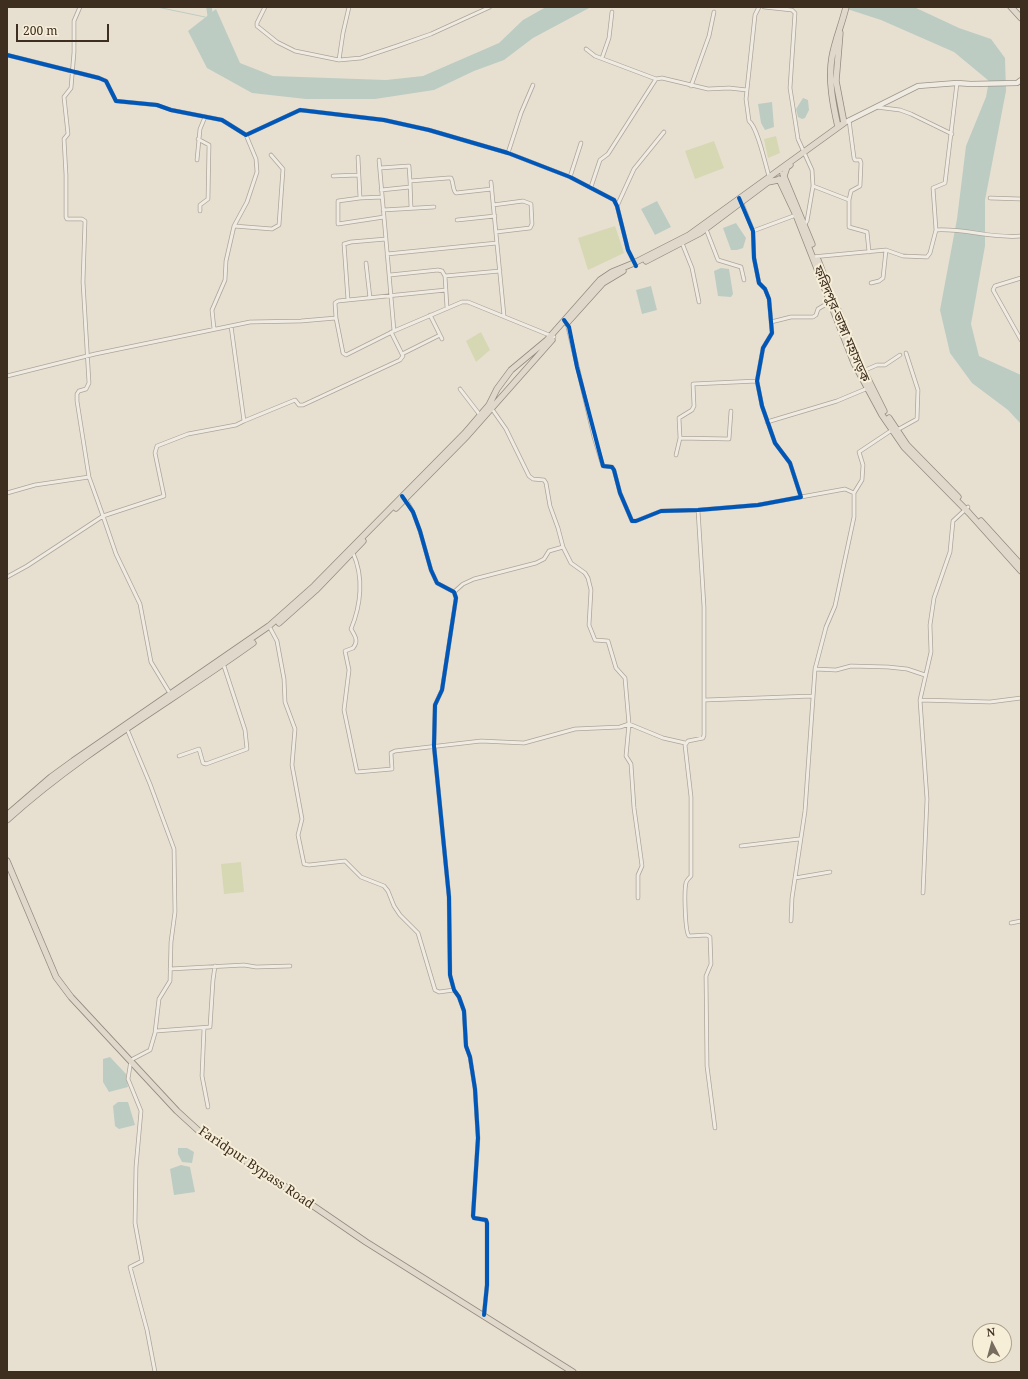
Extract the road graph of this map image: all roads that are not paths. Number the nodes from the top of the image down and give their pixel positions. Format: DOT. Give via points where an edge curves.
graph roads {
  1 [pos="80,7"];
  2 [pos="265,7"];
  3 [pos="349,7"];
  4 [pos="490,7"];
  5 [pos="759,7"];
  6 [pos="764,7"];
  7 [pos="846,7"];
  8 [pos="1011,7"];
  9 [pos="1016,7"];
  10 [pos="612,12"];
  11 [pos="714,12"];
  12 [pos="1021,13"];
  13 [pos="1021,18"];
  14 [pos="840,33"];
  15 [pos="586,49"];
  16 [pos="7,55"];
  17 [pos="602,58"];
  18 [pos="339,60"];
  19 [pos="73,72"];
  20 [pos="656,79"];
  21 [pos="1019,82"];
  22 [pos="957,83"];
  23 [pos="533,85"];
  24 [pos="691,86"];
  25 [pos="747,90"];
  26 [pos="874,107"];
  27 [pos="205,117"];
  28 [pos="847,122"];
  29 [pos="838,127"];
  30 [pos="664,132"];
  31 [pos="952,134"];
  32 [pos="246,135"];
  33 [pos="198,139"];
  34 [pos="581,143"];
  35 [pos="803,152"];
  36 [pos="508,153"];
  37 [pos="271,155"];
  38 [pos="358,157"];
  39 [pos="197,160"];
  40 [pos="379,160"];
  41 [pos="380,168"];
  42 [pos="778,170"];
  43 [pos="358,175"];
  44 [pos="333,176"];
  45 [pos="769,176"];
  46 [pos="570,177"];
  47 [pos="782,179"];
  48 [pos="410,181"];
  49 [pos="491,182"];
  50 [pos="813,186"];
  51 [pos="410,187"];
  52 [pos="591,187"];
  53 [pos="492,189"];
  54 [pos="381,190"];
  55 [pos="382,197"];
  56 [pos="360,198"];
  57 [pos="990,198"];
  58 [pos="740,199"];
  59 [pos="1021,199"];
  60 [pos="849,200"];
  61 [pos="493,205"];
  62 [pos="794,205"];
  63 [pos="617,206"];
  64 [pos="434,207"];
  65 [pos="411,208"];
  66 [pos="383,210"];
  67 [pos="200,211"];
  68 [pos="796,215"];
  69 [pos="495,216"];
  70 [pos="384,217"];
  71 [pos="457,220"];
  72 [pos="804,225"];
  73 [pos="234,226"];
  74 [pos="706,229"];
  75 [pos="936,230"];
  76 [pos="753,231"];
  77 [pos="496,232"];
  78 [pos="1021,237"];
  79 [pos="386,239"];
  80 [pos="497,243"];
  81 [pos="682,244"];
  82 [pos="886,250"];
  83 [pos="870,252"];
  84 [pos="387,254"];
  85 [pos="814,256"];
  86 [pos="366,263"];
  87 [pos="635,264"];
  88 [pos="500,271"];
  89 [pos="390,275"];
  90 [pos="445,276"];
  91 [pos="1021,278"];
  92 [pos="744,280"];
  93 [pos="871,283"];
  94 [pos="446,290"];
  95 [pos="391,296"];
  96 [pos="370,298"];
  97 [pos="348,300"];
  98 [pos="832,301"];
  99 [pos="699,302"];
  100 [pos="447,308"];
  101 [pos="430,315"];
  102 [pos="504,316"];
  103 [pos="336,318"];
  104 [pos="565,322"];
  105 [pos="771,322"];
  106 [pos="231,326"];
  107 [pos="214,329"];
  108 [pos="393,331"];
  109 [pos="440,335"];
  110 [pos="553,336"];
  111 [pos="442,339"];
  112 [pos="1021,340"];
  113 [pos="906,353"];
  114 [pos="402,354"];
  115 [pos="900,355"];
  116 [pos="88,356"];
  117 [pos="857,362"];
  118 [pos="864,371"];
  119 [pos="7,376"];
  120 [pos="757,381"];
  121 [pos="870,388"];
  122 [pos="460,389"];
  123 [pos="492,408"];
  124 [pos="731,411"];
  125 [pos="483,414"];
  126 [pos="244,422"];
  127 [pos="767,422"];
  128 [pos="894,429"];
  129 [pos="680,438"];
  130 [pos="676,456"];
  131 [pos="89,477"];
  132 [pos="7,493"];
  133 [pos="854,493"];
  134 [pos="403,497"];
  135 [pos="801,497"];
  136 [pos="967,509"];
  137 [pos="698,510"];
  138 [pos="103,516"];
  139 [pos="374,528"];
  140 [pos="563,547"];
  141 [pos="1003,549"];
  142 [pos="352,553"];
  143 [pos="1021,565"];
  144 [pos="1021,571"];
  145 [pos="7,577"];
  146 [pos="315,588"];
  147 [pos="454,592"];
  148 [pos="270,628"];
  149 [pos="246,645"];
  150 [pos="223,663"];
  151 [pos="815,669"];
  152 [pos="925,675"];
  153 [pos="191,684"];
  154 [pos="171,695"];
  155 [pos="812,696"];
  156 [pos="1021,698"];
  157 [pos="705,700"];
  158 [pos="920,700"];
  159 [pos="132,724"];
  160 [pos="629,724"];
  161 [pos="127,729"];
  162 [pos="110,738"];
  163 [pos="685,743"];
  164 [pos="434,746"];
  165 [pos="179,756"];
  166 [pos="7,815"];
  167 [pos="7,820"];
  168 [pos="799,839"];
  169 [pos="741,846"];
  170 [pos="7,863"];
  171 [pos="830,872"];
  172 [pos="795,878"];
  173 [pos="923,892"];
  174 [pos="638,898"];
  175 [pos="791,921"];
  176 [pos="1021,921"];
  177 [pos="1010,923"];
  178 [pos="215,966"];
  179 [pos="290,966"];
  180 [pos="170,969"];
  181 [pos="454,990"];
  182 [pos="204,1028"];
  183 [pos="156,1031"];
  184 [pos="131,1060"];
  185 [pos="208,1107"];
  186 [pos="715,1128"];
  187 [pos="484,1315"];
  188 [pos="155,1372"];
  189 [pos="573,1372"];
  1 -- 19 [label="street" via="74,21"];
  2 -- 18 [label="street" via="257,26 277,42 295,51"];
  3 -- 18 [label="street"];
  4 -- 18 [label="street" via="431,34 397,46 361,58"];
  5 -- 25 [label="street" via="755,15"];
  6 -- 35 [label="street" via="792,10 795,13 790,88 798,139"];
  7 -- 14 [label="highway"];
  8 -- 13 [label="highway"];
  9 -- 12 [label="highway"];
  10 -- 17 [label="street" via="609,38"];
  11 -- 24 [label="street" via="709,36"];
  14 -- 28 [label="highway" via="836,81"];
  14 -- 29 [label="highway" via="836,39 830,69"];
  15 -- 17 [label="street"];
  16 -- 19 [label="street"];
  17 -- 20 [label="street"];
  19 -- 27 [label="street" via="106,81 116,102 157,105"];
  19 -- 116 [label="street" via="71,88 64,97 68,134 64,139 66,217 85,221 83,282"];
  20 -- 24 [label="street" via="662,78"];
  20 -- 52 [label="street" via="608,154 600,160"];
  21 -- 22 [label="main road"];
  22 -- 26 [label="main road" via="918,86"];
  22 -- 31 [label="street"];
  23 -- 36 [label="street"];
  24 -- 25 [label="street"];
  25 -- 45 [label="street" via="749,121 756,132"];
  26 -- 28 [label="main road"];
  26 -- 31 [label="street" via="900,110"];
  27 -- 32 [label="street" via="222,120"];
  27 -- 33 [label="street"];
  28 -- 29 [label="highway"];
  28 -- 60 [label="street" via="854,158 861,163 860,186 851,191"];
  29 -- 35 [label="highway"];
  30 -- 63 [label="street" via="634,169"];
  31 -- 75 [label="street" via="945,183 933,188"];
  32 -- 36 [label="street" via="300,110 384,120 446,134"];
  32 -- 73 [label="street" via="256,159 257,172 247,202"];
  33 -- 39 [label="street"];
  33 -- 67 [label="street" via="209,145 208,199 200,205"];
  34 -- 46 [label="street"];
  35 -- 42 [label="highway"];
  35 -- 47 [label="highway" via="786,168"];
  35 -- 50 [label="street" via="812,170"];
  36 -- 46 [label="street"];
  37 -- 73 [label="street" via="284,169 279,225 272,229"];
  38 -- 43 [label="street"];
  40 -- 41 [label="street"];
  41 -- 48 [label="street" via="409,166"];
  41 -- 54 [label="street"];
  42 -- 45 [label="highway"];
  42 -- 47 [label="highway, ফরিদপুর-ভাঙ্গা মহাসড়ক"];
  43 -- 44 [label="street"];
  43 -- 56 [label="street"];
  45 -- 58 [label="highway"];
  46 -- 52 [label="street"];
  47 -- 58 [label="highway" via="770,181"];
  47 -- 62 [label="highway, ফরিদপুর-ভাঙ্গা মহাসড়ক"];
  48 -- 51 [label="street"];
  48 -- 53 [label="street" via="451,178 456,193"];
  49 -- 53 [label="street"];
  50 -- 60 [label="street"];
  50 -- 72 [label="street" via="807,221"];
  51 -- 54 [label="street"];
  51 -- 65 [label="street"];
  52 -- 63 [label="street" via="614,200"];
  53 -- 61 [label="street"];
  54 -- 55 [label="street"];
  55 -- 56 [label="street"];
  55 -- 66 [label="street"];
  56 -- 70 [label="street" via="338,201 338,224"];
  57 -- 59 [label="street"];
  58 -- 74 [label="highway"];
  58 -- 76 [label="street"];
  58 -- 87 [label="highway" via="689,235"];
  60 -- 83 [label="street" via="849,227 867,232"];
  61 -- 69 [label="street"];
  61 -- 77 [label="street" via="524,201 531,204 532,226"];
  62 -- 68 [label="highway, ফরিদপুর-ভাঙ্গা মহাসড়ক"];
  62 -- 72 [label="highway, ফরিদপুর-ভাঙ্গা মহাসড়ক"];
  63 -- 87 [label="street" via="626,243"];
  64 -- 65 [label="street"];
  65 -- 66 [label="street"];
  66 -- 70 [label="street"];
  68 -- 76 [label="street"];
  68 -- 85 [label="highway, ফরিদপুর-ভাঙ্গা মহাসড়ক"];
  69 -- 71 [label="street"];
  69 -- 77 [label="street"];
  70 -- 79 [label="street"];
  72 -- 85 [label="highway, ফরিদপুর-ভাঙ্গা মহাসড়ক"];
  73 -- 107 [label="street" via="226,261 225,280 212,310"];
  74 -- 81 [label="highway"];
  74 -- 92 [label="street" via="718,260 741,267"];
  75 -- 78 [label="street" via="1006,238"];
  75 -- 82 [label="street" via="927,257 903,256"];
  76 -- 105 [label="street" via="758,279 768,293"];
  77 -- 80 [label="street"];
  79 -- 84 [label="street"];
  79 -- 97 [label="street" via="344,244"];
  80 -- 84 [label="street"];
  80 -- 88 [label="street"];
  81 -- 87 [label="highway"];
  81 -- 99 [label="street" via="692,268"];
  82 -- 83 [label="street"];
  82 -- 93 [label="street" via="883,278"];
  83 -- 85 [label="street"];
  84 -- 89 [label="street"];
  85 -- 98 [label="highway, ফরিদপুর-ভাঙ্গা মহাসড়ক"];
  86 -- 96 [label="street"];
  87 -- 104 [label="highway" via="612,272 600,280"];
  88 -- 90 [label="street"];
  88 -- 102 [label="street"];
  89 -- 90 [label="street" via="438,270"];
  89 -- 95 [label="street"];
  90 -- 94 [label="street"];
  91 -- 112 [label="street" via="995,286 993,290"];
  94 -- 95 [label="street"];
  94 -- 100 [label="street"];
  95 -- 96 [label="street"];
  95 -- 108 [label="street"];
  96 -- 97 [label="street"];
  97 -- 103 [label="street" via="335,303"];
  98 -- 105 [label="street" via="818,309 813,317"];
  98 -- 117 [label="highway, ফরিদপুর-ভাঙ্গা মহাসড়ক"];
  100 -- 101 [label="street"];
  100 -- 102 [label="street" via="468,302"];
  101 -- 108 [label="street"];
  101 -- 109 [label="street"];
  102 -- 110 [label="street"];
  103 -- 106 [label="street" via="266,320"];
  103 -- 108 [label="street" via="343,353 346,355"];
  104 -- 110 [label="highway"];
  104 -- 137 [label="street" via="603,466 612,467 614,470 632,521 661,511"];
  105 -- 120 [label="street" via="772,334 763,348"];
  106 -- 107 [label="street"];
  106 -- 126 [label="street"];
  107 -- 116 [label="street"];
  108 -- 114 [label="street"];
  109 -- 111 [label="street"];
  109 -- 114 [label="street"];
  110 -- 123 [label="highway"];
  110 -- 125 [label="highway" via="511,370"];
  113 -- 128 [label="street" via="918,390 918,416 899,429"];
  114 -- 126 [label="street" via="400,360 303,405 299,405 295,400"];
  115 -- 118 [label="street" via="885,365 877,365"];
  116 -- 119 [label="street"];
  116 -- 131 [label="street" via="89,387 77,394 80,429"];
  117 -- 118 [label="highway, ফরিদপুর-ভাঙ্গা মহাসড়ক"];
  117 -- 121 [label="highway, ফরিদপুর-ভাঙ্গা মহাসড়ক"];
  118 -- 121 [label="highway, ফরিদপুর-ভাঙ্গা মহাসড়ক"];
  120 -- 127 [label="street"];
  120 -- 129 [label="street" via="693,384 694,406 679,418"];
  121 -- 127 [label="street" via="837,401"];
  121 -- 128 [label="highway, ফরিদপুর-ভাঙ্গা মহাসড়ক"];
  122 -- 125 [label="street"];
  123 -- 125 [label="highway"];
  123 -- 140 [label="street" via="506,429 529,476 546,482 550,506"];
  124 -- 129 [label="street" via="729,439"];
  125 -- 134 [label="highway"];
  126 -- 138 [label="street" via="188,434 157,446 155,453 164,496"];
  127 -- 135 [label="street" via="775,443 790,464"];
  128 -- 133 [label="street" via="859,451 864,473"];
  128 -- 136 [label="highway, ফরিদপুর-ভাঙ্গা মহাসড়ক"];
  129 -- 130 [label="street"];
  131 -- 132 [label="street" via="35,485"];
  131 -- 138 [label="street"];
  133 -- 135 [label="street" via="844,489"];
  133 -- 151 [label="street" via="854,517 835,606 826,627"];
  134 -- 139 [label="highway"];
  134 -- 147 [label="street" via="413,512 437,583"];
  135 -- 137 [label="street" via="758,505"];
  136 -- 141 [label="highway, ফরিদপুর-ভাঙ্গা মহাসড়ক"];
  136 -- 152 [label="street" via="954,521 950,552 934,598 930,625 931,652"];
  137 -- 157 [label="street" via="704,607"];
  138 -- 145 [label="street"];
  138 -- 154 [label="street" via="116,554 140,604 151,662"];
  139 -- 142 [label="highway"];
  139 -- 146 [label="highway"];
  140 -- 147 [label="street" via="549,551 544,559 536,563 474,578"];
  140 -- 160 [label="street" via="569,561 588,578 591,590 589,625 595,640 608,641 616,668 625,678"];
  141 -- 143 [label="highway, ফরিদপুর-ভাঙ্গা মহাসড়ক"];
  141 -- 144 [label="highway, ফরিদপুর-ভাঙ্গা মহাসড়ক"];
  142 -- 146 [label="highway"];
  142 -- 164 [label="street" via="357,565 361,595 351,629 357,643 345,651 349,670 344,710 356,771 358,773 391,769 391,752"];
  146 -- 148 [label="highway"];
  147 -- 164 [label="street" via="456,603 442,690 435,705"];
  148 -- 149 [label="highway"];
  148 -- 181 [label="street" via="277,641 285,702 295,729 292,765 302,819 298,835 304,864 346,861 361,877 384,886 400,915 418,933 435,990"];
  149 -- 150 [label="highway"];
  149 -- 153 [label="highway"];
  150 -- 153 [label="highway"];
  150 -- 165 [label="street" via="244,730 247,749 206,764 203,763 199,749"];
  151 -- 152 [label="street" via="839,670 851,666 888,667 907,669"];
  151 -- 155 [label="street"];
  152 -- 158 [label="street"];
  153 -- 154 [label="highway"];
  153 -- 159 [label="highway"];
  154 -- 159 [label="highway"];
  155 -- 157 [label="street"];
  155 -- 168 [label="street" via="805,811"];
  156 -- 158 [label="street" via="990,702"];
  157 -- 163 [label="street" via="704,737"];
  158 -- 173 [label="street" via="927,805"];
  159 -- 161 [label="highway"];
  159 -- 162 [label="highway"];
  160 -- 163 [label="street" via="663,738"];
  160 -- 164 [label="street" via="620,727 575,729 524,743 481,741"];
  160 -- 174 [label="street" via="626,756 631,764 641,858"];
  161 -- 162 [label="highway"];
  161 -- 180 [label="street" via="174,849 174,912"];
  162 -- 166 [label="highway" via="51,777"];
  162 -- 167 [label="highway" via="53,780"];
  163 -- 186 [label="street" via="691,796 691,876 686,883 686,928 689,936 710,937 711,964 706,976 707,1066"];
  164 -- 181 [label="street" via="445,843 451,932 450,963"];
  168 -- 169 [label="street"];
  168 -- 172 [label="street"];
  170 -- 184 [label="highway, Faridpur Bypass Road" via="56,977 71,997"];
  171 -- 172 [label="street"];
  172 -- 175 [label="street"];
  176 -- 177 [label="street"];
  178 -- 179 [label="street"];
  178 -- 180 [label="street"];
  178 -- 182 [label="street" via="210,1025"];
  180 -- 183 [label="street" via="170,980 159,999"];
  181 -- 187 [label="street" via="464,1011 466,1046 475,1089 478,1138 472,1216 486,1220 487,1223 487,1285"];
  182 -- 183 [label="street"];
  182 -- 185 [label="street" via="202,1076"];
  183 -- 184 [label="street" via="150,1050"];
  184 -- 187 [label="highway, Faridpur Bypass Road" via="200,1132 366,1242"];
  184 -- 188 [label="street" via="128,1079 141,1111 135,1223 142,1261 130,1267"];
  187 -- 189 [label="highway, Faridpur Bypass Road"];
}
